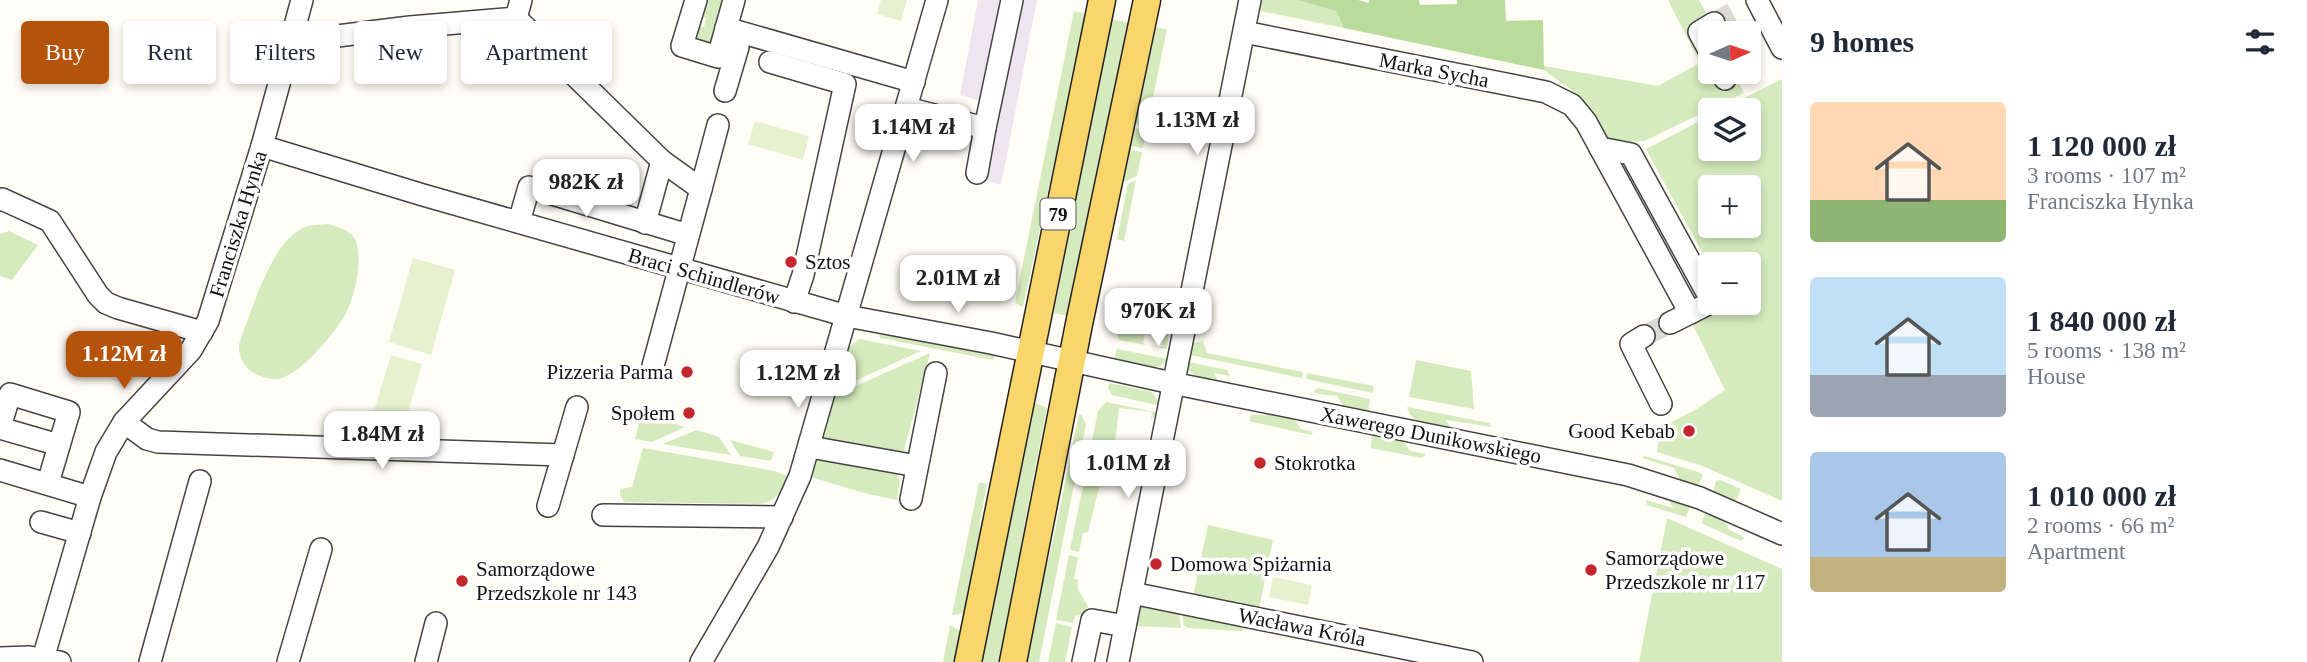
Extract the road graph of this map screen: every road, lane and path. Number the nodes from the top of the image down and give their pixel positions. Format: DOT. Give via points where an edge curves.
graph roads {
  1 [pos="303,0"];
  2 [pos="696,0"];
  3 [pos="734,0"];
  4 [pos="937,0"];
  5 [pos="1012,0"];
  6 [pos="1102,0"];
  7 [pos="1147,0"];
  8 [pos="1250,0"];
  9 [pos="1751,3"];
  10 [pos="518,9"];
  11 [pos="297,21"];
  12 [pos="731,30"];
  13 [pos="1244,32"];
  14 [pos="340,36"];
  15 [pos="1782,48"];
  16 [pos="770,62"];
  17 [pos="914,82"];
  18 [pos="279,84"];
  19 [pos="724,91"];
  20 [pos="907,108"];
  21 [pos="718,125"];
  22 [pos="985,128"];
  23 [pos="262,146"];
  24 [pos="1600,148"];
  25 [pos="662,160"];
  26 [pos="977,173"];
  27 [pos="701,189"];
  28 [pos="0,200"];
  29 [pos="519,222"];
  30 [pos="645,223"];
  31 [pos="688,235"];
  32 [pos="679,268"];
  33 [pos="1698,278"];
  34 [pos="794,302"];
  35 [pos="1698,308"];
  36 [pos="1690,313"];
  37 [pos="847,316"];
  38 [pos="1670,323"];
  39 [pos="202,332"];
  40 [pos="1644,336"];
  41 [pos="1030,352"];
  42 [pos="1071,361"];
  43 [pos="653,366"];
  44 [pos="936,373"];
  45 [pos="1172,383"];
  46 [pos="1661,404"];
  47 [pos="578,407"];
  48 [pos="124,422"];
  49 [pos="0,428"];
  50 [pos="59,445"];
  51 [pos="810,447"];
  52 [pos="563,455"];
  53 [pos="917,466"];
  54 [pos="0,470"];
  55 [pos="200,481"];
  56 [pos="48,484"];
  57 [pos="90,497"];
  58 [pos="911,499"];
  59 [pos="548,506"];
  60 [pos="603,515"];
  61 [pos="782,517"];
  62 [pos="41,522"];
  63 [pos="80,533"];
  64 [pos="1782,534"];
  65 [pos="321,549"];
  66 [pos="1132,593"];
  67 [pos="436,623"];
  68 [pos="1125,626"];
  69 [pos="0,658"];
  70 [pos="51,660"];
  71 [pos="150,662"];
  72 [pos="288,662"];
  73 [pos="426,662"];
  74 [pos="701,662"];
  75 [pos="968,662"];
  76 [pos="1013,662"];
  77 [pos="1083,662"];
  78 [pos="1118,662"];
  79 [pos="1472,662"];
  1 -- 11 [label="street, Franciszka Hynka"];
  2 -- 12 [label="street" via="682,46 718,57"];
  3 -- 12 [label="street"];
  4 -- 17 [label="street"];
  5 -- 22 [label="street"];
  6 -- 41 [label="main road, 79"];
  7 -- 42 [label="main road, 79"];
  8 -- 13 [label="street"];
  9 -- 15 [label="street"];
  10 -- 14 [label="street"];
  10 -- 25 [label="street"];
  12 -- 17 [label="street"];
  12 -- 19 [label="street" via="738,47"];
  13 -- 24 [label="street, Marka Sycha" via="1546,92 1572,105"];
  13 -- 45 [label="street"];
  16 -- 34 [label="street" via="845,84"];
  17 -- 20 [label="street"];
  18 -- 23 [label="street, Franciszka Hynka"];
  20 -- 22 [label="street"];
  20 -- 37 [label="street"];
  21 -- 27 [label="street"];
  22 -- 26 [label="street"];
  23 -- 29 [label="street, Braci Schindlerów"];
  23 -- 39 [label="street, Franciszka Hynka"];
  24 -- 33 [label="street" via="1631,154"];
  24 -- 36 [label="street, Marka Sycha"];
  25 -- 27 [label="street"];
  25 -- 30 [label="street"];
  27 -- 31 [label="street"];
  28 -- 39 [label="street" via="50,221 106,303"];
  29 -- 30 [label="street" via="529,187"];
  29 -- 32 [label="street, Braci Schindlerów"];
  30 -- 31 [label="street"];
  31 -- 32 [label="street"];
  32 -- 34 [label="street, Braci Schindlerów"];
  32 -- 43 [label="street"];
  34 -- 37 [label="street, Braci Schindlerów"];
  35 -- 36 [label="street"];
  36 -- 38 [label="street"];
  37 -- 41 [label="street, Braci Schindlerów"];
  37 -- 51 [label="street"];
  39 -- 48 [label="street, Franciszka Hynka" via="168,377"];
  40 -- 46 [label="street" via="1630,344"];
  41 -- 42 [label="street, Braci Schindlerów"];
  41 -- 75 [label="main road, 79"];
  42 -- 45 [label="street, Xawerego Dunikowskiego"];
  42 -- 76 [label="main road, 79"];
  44 -- 53 [label="street"];
  45 -- 64 [label="street, Xawerego Dunikowskiego" via="1628,475 1700,498"];
  45 -- 66 [label="street"];
  47 -- 52 [label="street"];
  48 -- 52 [label="street" via="158,442"];
  48 -- 57 [label="street, Franciszka Hynka" via="106,452"];
  49 -- 50 [label="street"];
  49 -- 50 [label="street" via="10,394 69,412"];
  50 -- 56 [label="street"];
  51 -- 53 [label="street"];
  51 -- 61 [label="street"];
  52 -- 59 [label="street"];
  53 -- 58 [label="street"];
  54 -- 56 [label="street"];
  55 -- 71 [label="street"];
  56 -- 57 [label="street"];
  57 -- 63 [label="street, Franciszka Hynka"];
  60 -- 61 [label="street"];
  61 -- 74 [label="street"];
  62 -- 63 [label="street"];
  63 -- 70 [label="street, Franciszka Hynka"];
  65 -- 72 [label="street"];
  66 -- 68 [label="street"];
  66 -- 79 [label="street, Wacława Króla"];
  67 -- 73 [label="street"];
  68 -- 77 [label="street" via="1091,620"];
  68 -- 78 [label="street"];
  69 -- 70 [label="street"];
}
